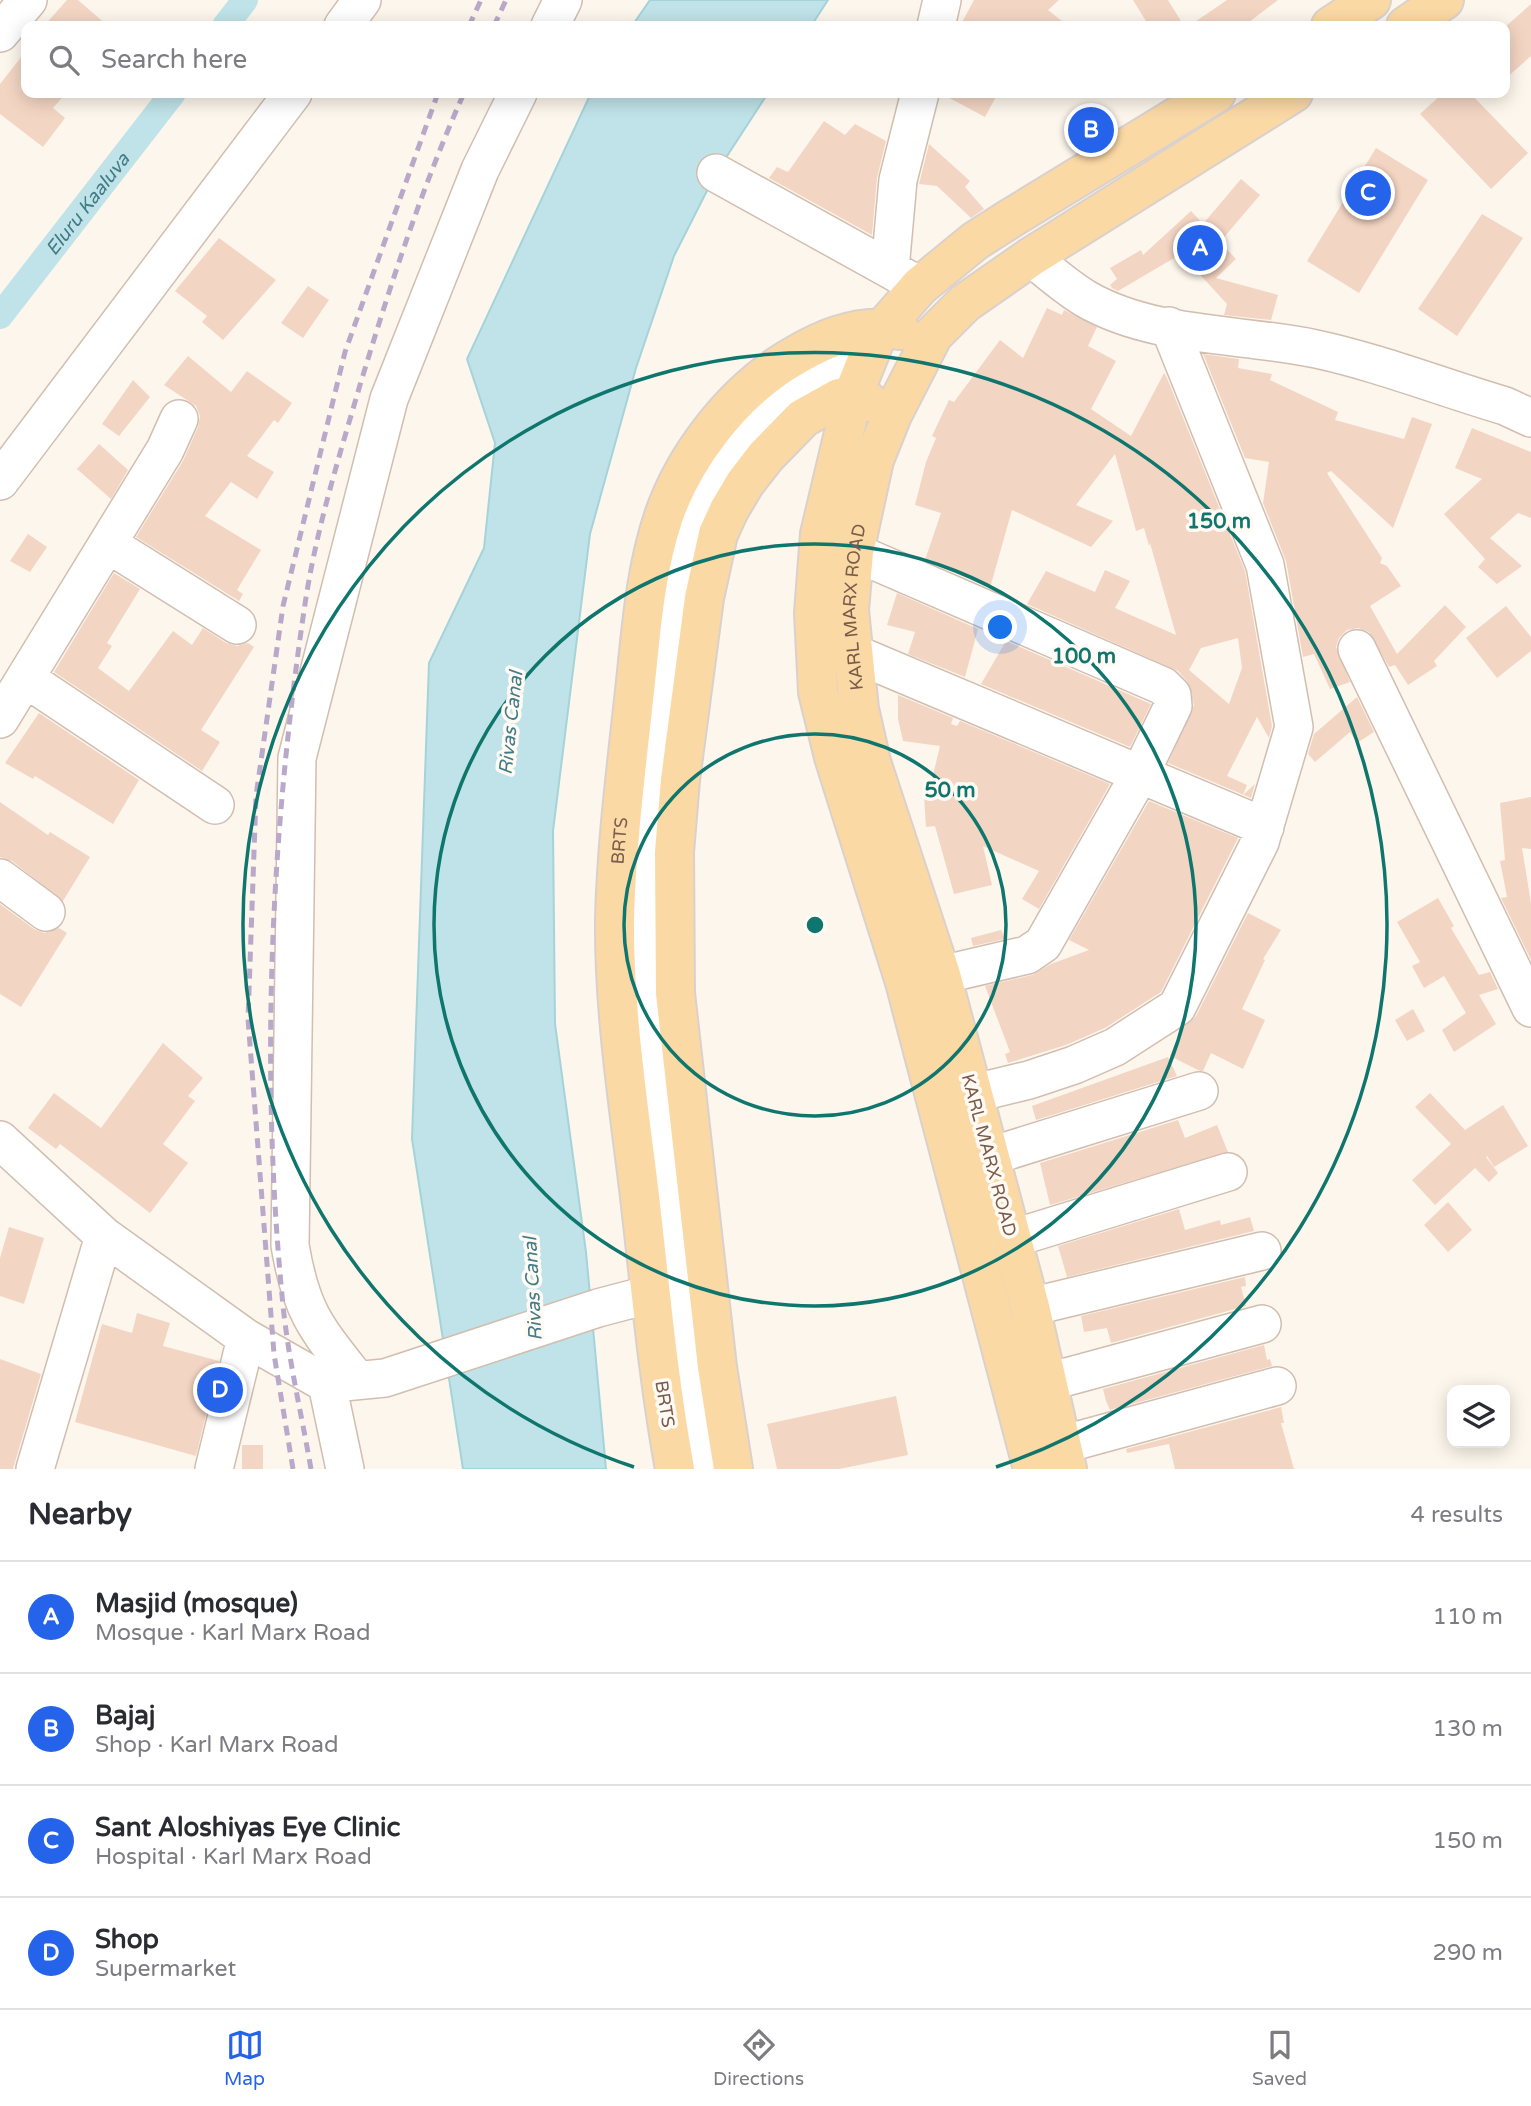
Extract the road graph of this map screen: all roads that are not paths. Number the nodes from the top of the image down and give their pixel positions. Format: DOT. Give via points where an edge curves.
graph roads {
  1 [pos="28,0"];
  2 [pos="362,0"];
  3 [pos="563,0"];
  4 [pos="942,0"];
  5 [pos="1444,0"];
  6 [pos="347,21"];
  7 [pos="552,21"];
  8 [pos="937,21"];
  9 [pos="1413,21"];
  10 [pos="0,33"];
  11 [pos="289,98"];
  12 [pos="516,98"];
  13 [pos="919,98"];
  14 [pos="1208,98"];
  15 [pos="1285,98"];
  16 [pos="716,173"];
  17 [pos="1031,257"];
  18 [pos="905,277"];
  19 [pos="1169,327"];
  20 [pos="883,328"];
  21 [pos="933,335"];
  22 [pos="853,395"];
  23 [pos="785,396"];
  24 [pos="892,415"];
  25 [pos="1531,418"];
  26 [pos="179,419"];
  27 [pos="0,481"];
  28 [pos="108,544"];
  29 [pos="854,552"];
  30 [pos="237,625"];
  31 [pos="1357,649"];
  32 [pos="853,653"];
  33 [pos="25,678"];
  34 [pos="0,719"];
  35 [pos="1140,774"];
  36 [pos="215,805"];
  37 [pos="1265,827"];
  38 [pos="0,878"];
  39 [pos="46,912"];
  40 [pos="941,975"];
  41 [pos="1531,1008"];
  42 [pos="1199,1091"];
  43 [pos="971,1094"];
  44 [pos="0,1140"];
  45 [pos="990,1156"];
  46 [pos="1228,1172"];
  47 [pos="104,1236"];
  48 [pos="1011,1239"];
  49 [pos="1262,1251"];
  50 [pos="652,1294"];
  51 [pos="1030,1307"];
  52 [pos="1262,1324"];
  53 [pos="246,1338"];
  54 [pos="356,1381"];
  55 [pos="1048,1382"];
  56 [pos="1277,1386"];
  57 [pos="1054,1461"];
  58 [pos="35,1469"];
  59 [pos="214,1469"];
  60 [pos="345,1469"];
  61 [pos="675,1469"];
  62 [pos="704,1469"];
  63 [pos="733,1469"];
  1 -- 10 [label="street"];
  2 -- 6 [label="street"];
  3 -- 7 [label="street"];
  4 -- 8 [label="street"];
  5 -- 9 [label="main road"];
  11 -- 27 [label="street"];
  12 -- 54 [label="street" via="480,170 389,398 297,758 290,1245 296,1284 311,1321"];
  13 -- 18 [label="street" via="898,180"];
  14 -- 18 [label="main road, KARL MARX ROAD" via="975,241"];
  15 -- 17 [label="main road, KARL MARX ROAD"];
  16 -- 18 [label="street"];
  17 -- 19 [label="street" via="1088,300"];
  17 -- 21 [label="main road, KARL MARX ROAD" via="965,303"];
  18 -- 20 [label="main road, KARL MARX ROAD"];
  19 -- 25 [label="street" via="1317,349"];
  19 -- 37 [label="street" via="1265,565 1294,727"];
  20 -- 21 [label="main road, BRTS"];
  20 -- 22 [label="main road, KARL MARX ROAD"];
  20 -- 23 [label="street, BRTS"];
  20 -- 50 [label="main road, BRTS" via="840,333 805,349 744,395 679,482 654,550 618,849 615,922 625,1073"];
  21 -- 24 [label="main road, KARL MARX ROAD"];
  22 -- 23 [label="street, BRTS" via="829,382"];
  22 -- 24 [label="main road, BRTS"];
  22 -- 57 [label="main road, KARL MARX ROAD" via="820,534 814,613 818,692 834,757"];
  22 -- 63 [label="main road" via="803,418 782,437 745,483 719,534 704,598 680,780 674,864 675,993 716,1367"];
  23 -- 62 [label="street, BRTS" via="722,466 692,524 675,595 646,850 644,923 652,1058 688,1371"];
  24 -- 29 [label="main road, KARL MARX ROAD" via="874,460"];
  26 -- 28 [label="street"];
  28 -- 30 [label="street"];
  28 -- 33 [label="street"];
  29 -- 32 [label="main road, KARL MARX ROAD" via="849,610"];
  29 -- 35 [label="street" via="1163,686 1172,695 1172,706"];
  31 -- 41 [label="street"];
  32 -- 35 [label="street"];
  32 -- 40 [label="main road, KARL MARX ROAD" via="871,762"];
  33 -- 34 [label="street"];
  33 -- 36 [label="street"];
  35 -- 37 [label="street"];
  35 -- 40 [label="street" via="1043,944 1027,955"];
  37 -- 43 [label="street" via="1177,1007 1094,1056 1029,1080"];
  38 -- 39 [label="street"];
  40 -- 43 [label="main road, KARL MARX ROAD"];
  42 -- 45 [label="street"];
  43 -- 45 [label="main road, KARL MARX ROAD"];
  44 -- 47 [label="street"];
  45 -- 48 [label="main road, KARL MARX ROAD"];
  46 -- 48 [label="street"];
  47 -- 53 [label="street"];
  47 -- 58 [label="street"];
  48 -- 51 [label="main road, KARL MARX ROAD"];
  49 -- 51 [label="street"];
  50 -- 54 [label="street"];
  50 -- 61 [label="main road, BRTS"];
  51 -- 55 [label="main road, KARL MARX ROAD"];
  52 -- 55 [label="street"];
  53 -- 54 [label="street"];
  53 -- 59 [label="street"];
  54 -- 60 [label="street"];
  55 -- 57 [label="main road, KARL MARX ROAD"];
  56 -- 57 [label="street"];
}
